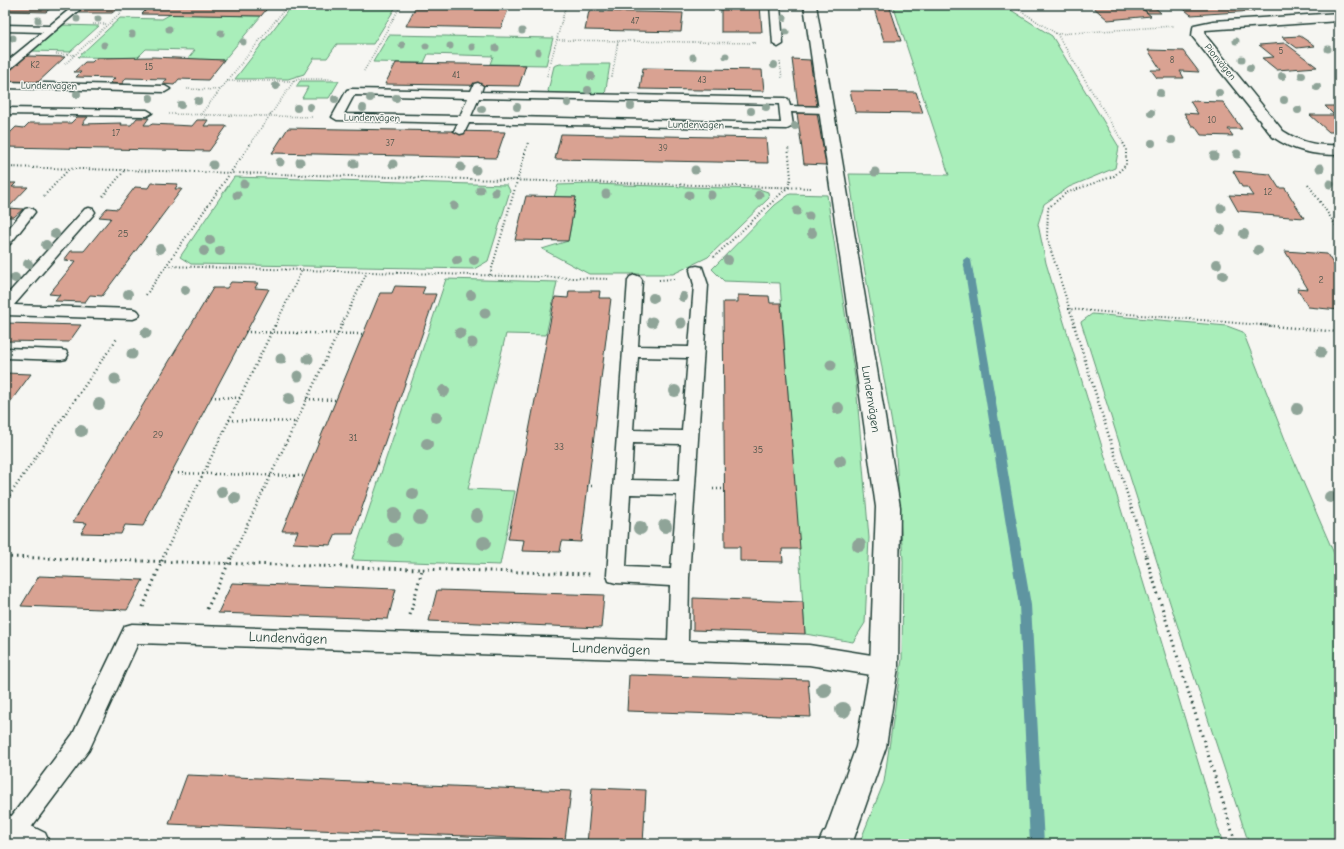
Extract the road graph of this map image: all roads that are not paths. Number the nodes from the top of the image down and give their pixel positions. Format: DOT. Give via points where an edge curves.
graph roads {
  1 [pos="80,5"];
  2 [pos="775,5"];
  3 [pos="810,5"];
  4 [pos="1339,17"];
  5 [pos="5,28"];
  6 [pos="50,29"];
  7 [pos="778,44"];
  8 [pos="5,68"];
  9 [pos="5,85"];
  10 [pos="165,89"];
  11 [pos="417,89"];
  12 [pos="476,90"];
  13 [pos="662,98"];
  14 [pos="728,100"];
  15 [pos="784,105"];
  16 [pos="5,110"];
  17 [pos="826,110"];
  18 [pos="147,113"];
  19 [pos="403,119"];
  20 [pos="464,120"];
  21 [pos="659,124"];
  22 [pos="728,125"];
  23 [pos="397,130"];
  24 [pos="460,131"];
  25 [pos="1339,150"];
  26 [pos="29,212"];
  27 [pos="89,212"];
  28 [pos="5,241"];
  29 [pos="697,270"];
  30 [pos="635,280"];
  31 [pos="5,306"];
  32 [pos="5,310"];
  33 [pos="133,314"];
  34 [pos="631,351"];
  35 [pos="5,353"];
  36 [pos="696,353"];
  37 [pos="61,355"];
  38 [pos="625,436"];
  39 [pos="690,438"];
  40 [pos="622,487"];
  41 [pos="686,488"];
  42 [pos="680,578"];
  43 [pos="678,651"];
  44 [pos="884,667"];
  45 [pos="17,835"];
  46 [pos="834,844"];
  1 -- 6 [label="lane"];
  2 -- 7 [label="lane"];
  3 -- 17 [label="street, Lundenvägen"];
  4 -- 25 [label="street, Pionvägen" via="1199,28 1199,36 1278,134 1293,144 1319,150"];
  5 -- 6 [label="lane"];
  6 -- 8 [label="lane"];
  9 -- 10 [label="lane, Lundenvägen"];
  11 -- 12 [label="lane"];
  11 -- 19 [label="lane"];
  11 -- 19 [label="lane, Lundenvägen" via="351,92 338,117"];
  12 -- 13 [label="lane"];
  12 -- 20 [label="lane"];
  13 -- 14 [label="lane"];
  13 -- 21 [label="lane"];
  14 -- 15 [label="lane"];
  14 -- 22 [label="lane"];
  15 -- 17 [label="lane"];
  15 -- 22 [label="lane, Lundenvägen" via="787,126"];
  16 -- 18 [label="lane"];
  17 -- 44 [label="street, Lundenvägen" via="888,507"];
  19 -- 20 [label="lane, Lundenvägen"];
  19 -- 23 [label="lane"];
  20 -- 21 [label="lane, Lundenvägen"];
  20 -- 24 [label="lane"];
  21 -- 22 [label="lane, Lundenvägen"];
  26 -- 28 [label="lane"];
  27 -- 31 [label="lane"];
  29 -- 36 [label="lane" via="701,286"];
  30 -- 34 [label="lane"];
  32 -- 33 [label="lane"];
  34 -- 36 [label="lane"];
  34 -- 38 [label="lane"];
  35 -- 37 [label="lane"];
  36 -- 39 [label="lane"];
  38 -- 39 [label="lane"];
  38 -- 40 [label="lane"];
  39 -- 41 [label="lane"];
  40 -- 41 [label="lane"];
  40 -- 42 [label="lane" via="616,575"];
  41 -- 42 [label="lane"];
  42 -- 43 [label="lane"];
  43 -- 44 [label="lane, Lundenvägen" via="809,655"];
  43 -- 45 [label="lane, Lundenvägen" via="132,633 81,742"];
  44 -- 46 [label="street, Lundenvägen" via="871,747 838,840"];
}
